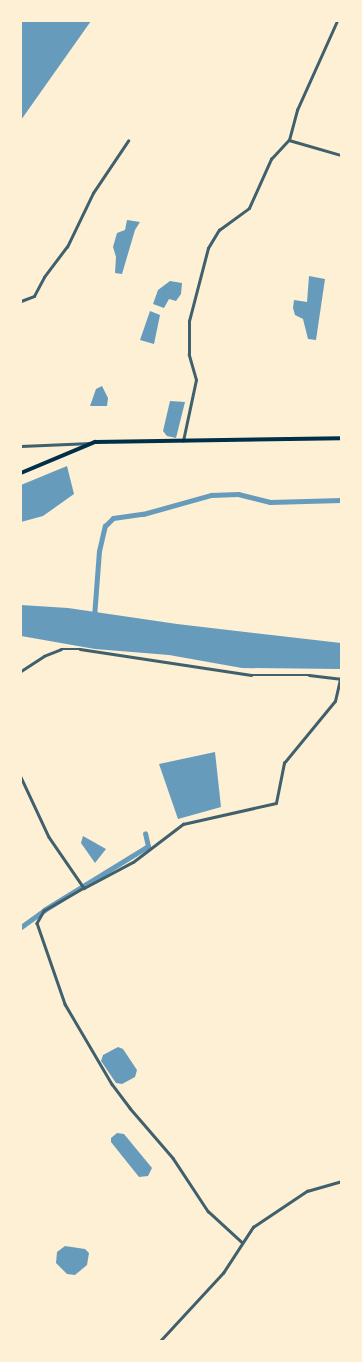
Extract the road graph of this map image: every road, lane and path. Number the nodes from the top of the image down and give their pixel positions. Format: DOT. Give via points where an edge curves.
graph roads {
  1 [pos="337,21"];
  2 [pos="289,140"];
  3 [pos="128,141"];
  4 [pos="341,155"];
  5 [pos="21,301"];
  6 [pos="341,438"];
  7 [pos="183,441"];
  8 [pos="95,442"];
  9 [pos="21,446"];
  10 [pos="21,473"];
  11 [pos="21,671"];
  12 [pos="340,679"];
  13 [pos="21,777"];
  14 [pos="84,887"];
  15 [pos="341,1181"];
  16 [pos="242,1242"];
  17 [pos="160,1341"];
  1 -- 2 [label="street" via="297,110"];
  2 -- 4 [label="street"];
  2 -- 7 [label="street" via="271,159 249,208 219,230 208,248 190,321 188,355 196,380"];
  3 -- 5 [label="street" via="93,193 67,247 44,277 34,296"];
  6 -- 7 [label="main road"];
  7 -- 8 [label="main road"];
  8 -- 9 [label="street"];
  8 -- 10 [label="main road"];
  11 -- 12 [label="street" via="44,656 61,649 80,649 251,675"];
  12 -- 14 [label="street" via="335,701 284,763 276,803 183,824 133,862"];
  13 -- 14 [label="street" via="49,837"];
  14 -- 16 [label="street" via="44,911 37,923 65,1004 112,1084 173,1158 208,1210"];
  15 -- 16 [label="street" via="308,1191 286,1203 252,1227"];
  16 -- 17 [label="street" via="223,1273"];
}
